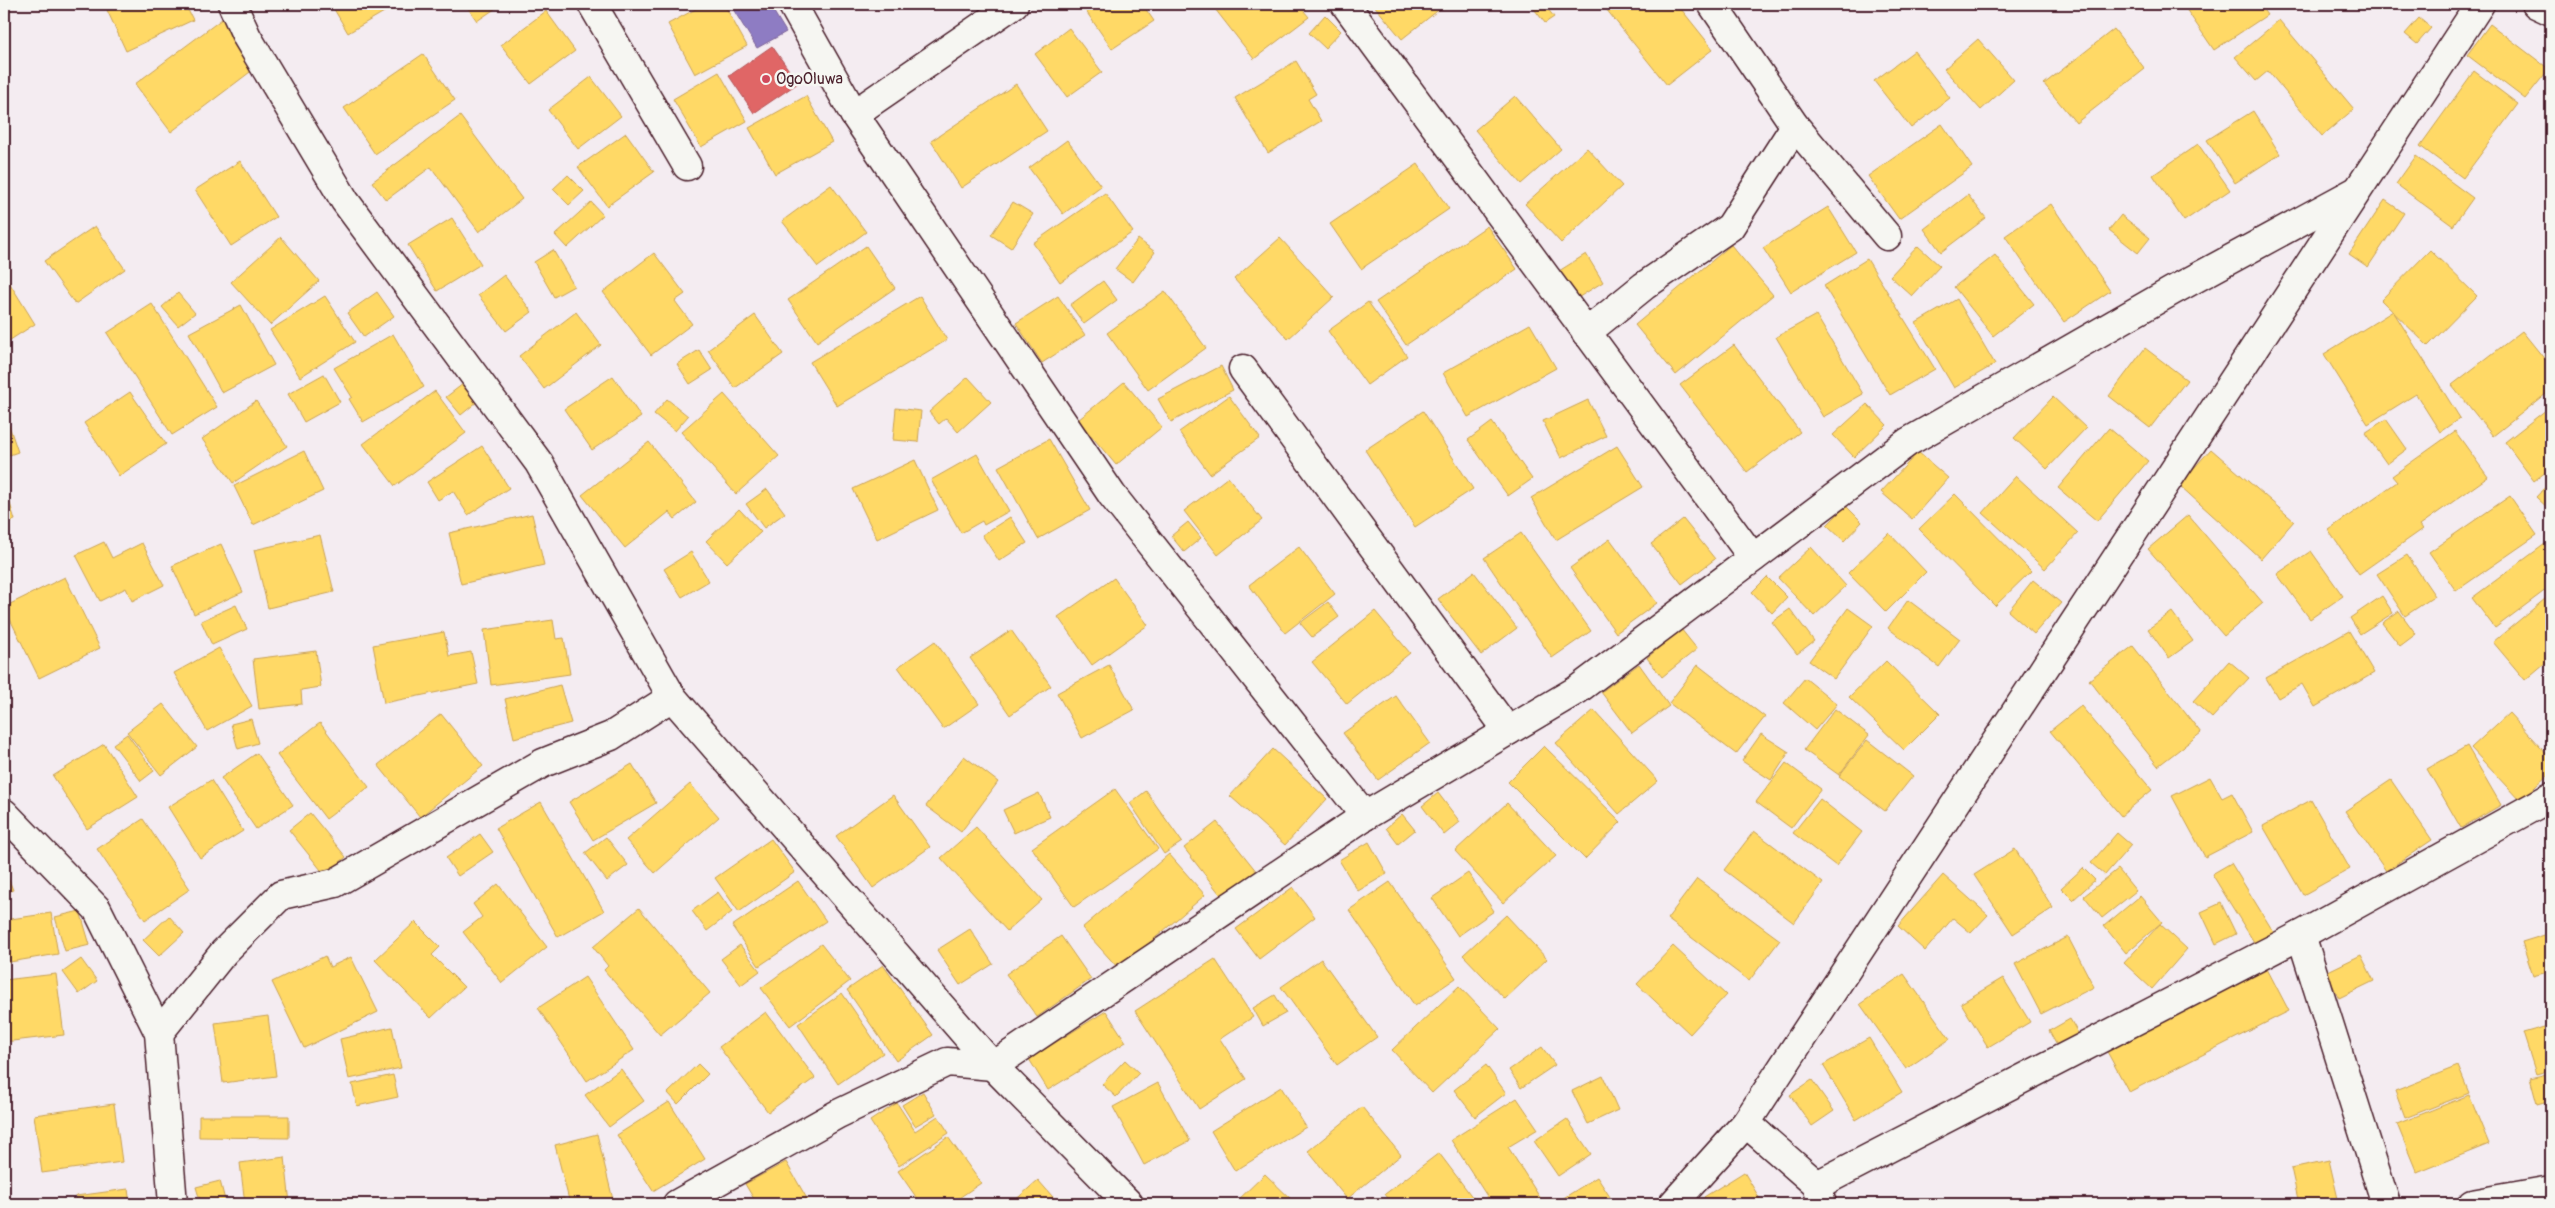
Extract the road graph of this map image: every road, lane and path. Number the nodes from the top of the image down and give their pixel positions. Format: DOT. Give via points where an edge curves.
graph roads {
  1 [pos="232,4"];
  2 [pos="592,4"];
  3 [pos="792,4"];
  4 [pos="1014,4"];
  5 [pos="1345,4"];
  6 [pos="1712,4"];
  7 [pos="2480,4"];
  8 [pos="2536,4"];
  9 [pos="2551,12"];
  10 [pos="854,114"];
  11 [pos="1795,126"];
  12 [pos="687,166"];
  13 [pos="2356,191"];
  14 [pos="1887,236"];
  15 [pos="1586,333"];
  16 [pos="1243,369"];
  17 [pos="1753,558"];
  18 [pos="672,697"];
  19 [pos="1508,731"];
  20 [pos="2551,796"];
  21 [pos="4,813"];
  22 [pos="1365,816"];
  23 [pos="2301,935"];
  24 [pos="159,1032"];
  25 [pos="993,1066"];
  26 [pos="1746,1123"];
  27 [pos="2551,1190"];
  28 [pos="1820,1195"];
  29 [pos="173,1204"];
  30 [pos="677,1204"];
  31 [pos="1129,1204"];
  32 [pos="1673,1204"];
  33 [pos="2386,1204"];
  34 [pos="2472,1204"];
  1 -- 18 [label="street" via="247,37 345,201 539,463"];
  2 -- 12 [label="street"];
  3 -- 10 [label="street"];
  4 -- 10 [label="street"];
  5 -- 15 [label="street"];
  6 -- 11 [label="street"];
  7 -- 13 [label="street"];
  8 -- 9 [label="street"];
  10 -- 22 [label="street" via="1112,495"];
  11 -- 14 [label="street"];
  11 -- 15 [label="street" via="1730,227 1644,286"];
  13 -- 17 [label="street" via="2172,291 1908,442"];
  13 -- 26 [label="street"];
  15 -- 17 [label="street"];
  16 -- 19 [label="street"];
  17 -- 19 [label="street" via="1577,690"];
  18 -- 24 [label="street" via="611,736 543,762 335,882 281,895 224,952"];
  18 -- 25 [label="street"];
  19 -- 22 [label="street"];
  20 -- 23 [label="street"];
  21 -- 24 [label="street" via="97,908"];
  22 -- 25 [label="street"];
  23 -- 28 [label="street"];
  23 -- 33 [label="street"];
  24 -- 29 [label="street"];
  25 -- 30 [label="street" via="947,1062 838,1114"];
  25 -- 31 [label="street"];
  26 -- 28 [label="street"];
  26 -- 32 [label="street"];
  27 -- 34 [label="street"];
}
